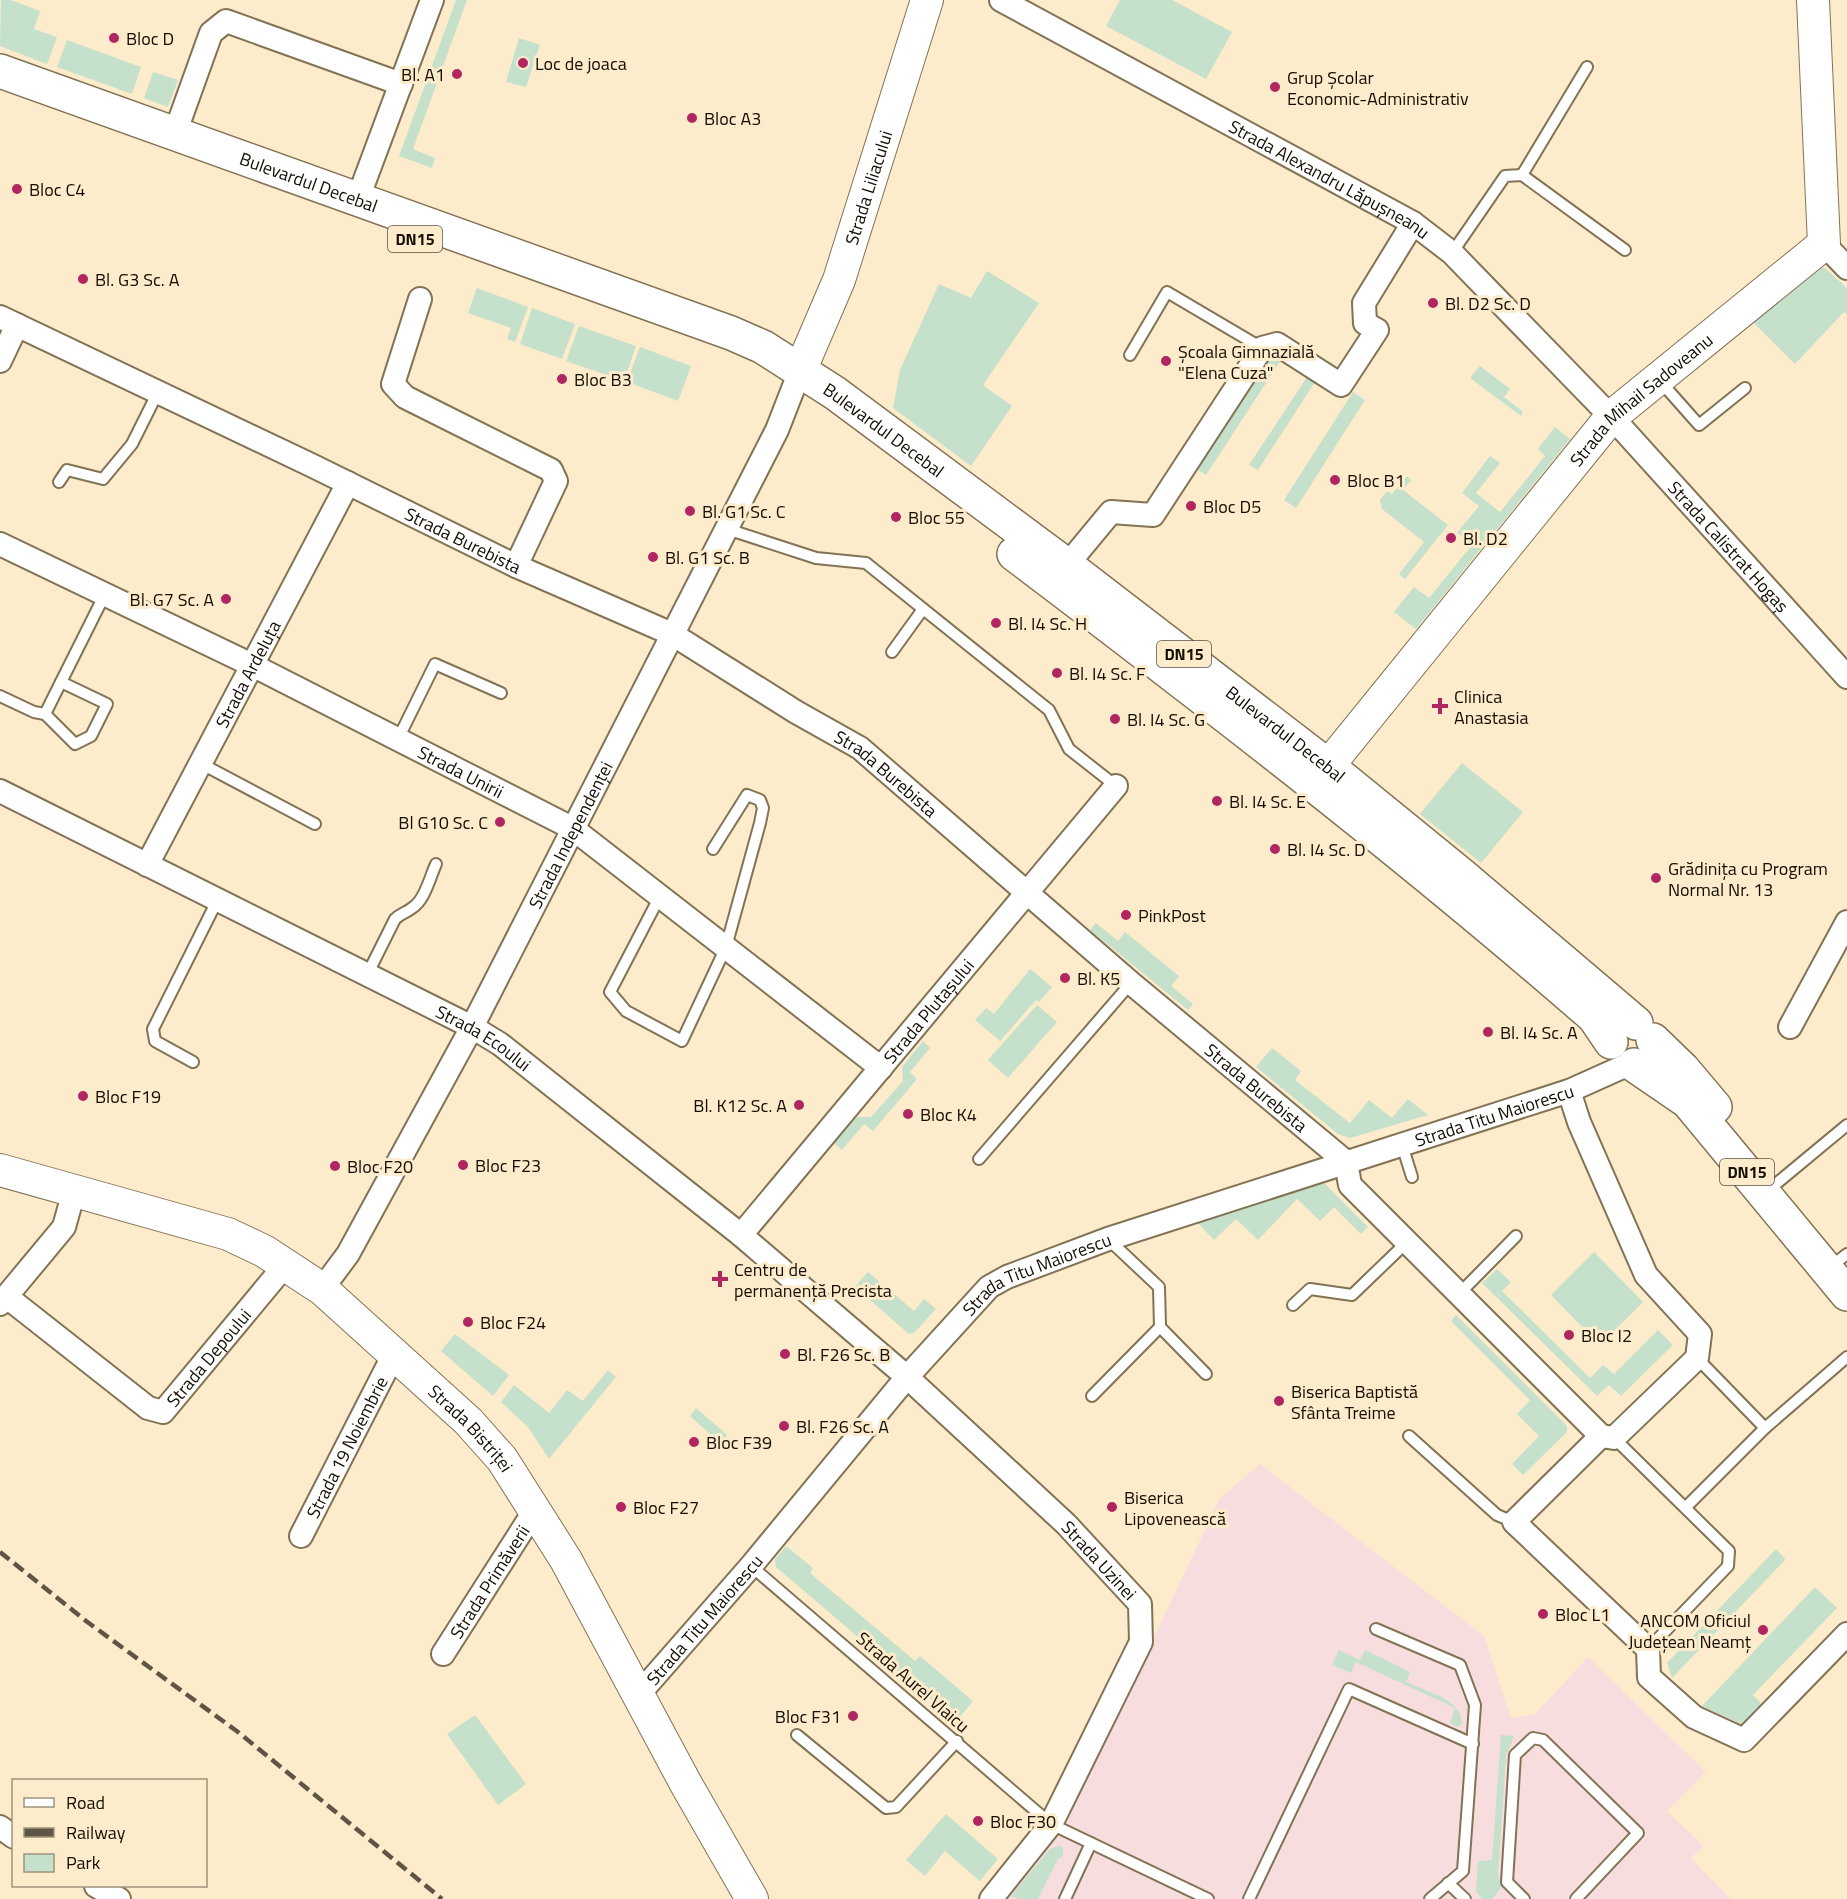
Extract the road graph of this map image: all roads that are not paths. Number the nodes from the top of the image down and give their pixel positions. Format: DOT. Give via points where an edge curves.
graph roads {
  1 [pos="432,0"];
  2 [pos="927,0"];
  3 [pos="1001,0"];
  4 [pos="1813,0"];
  5 [pos="1587,67"];
  6 [pos="0,71"];
  7 [pos="401,84"];
  8 [pos="0,86"];
  9 [pos="174,136"];
  10 [pos="1522,175"];
  11 [pos="357,201"];
  12 [pos="1413,223"];
  13 [pos="1824,244"];
  14 [pos="1625,250"];
  15 [pos="1452,253"];
  16 [pos="1847,268"];
  17 [pos="420,299"];
  18 [pos="9,321"];
  19 [pos="1262,348"];
  20 [pos="1130,355"];
  21 [pos="0,362"];
  22 [pos="1658,378"];
  23 [pos="796,379"];
  24 [pos="1745,388"];
  25 [pos="158,392"];
  26 [pos="1611,417"];
  27 [pos="59,482"];
  28 [pos="348,483"];
  29 [pos="727,529"];
  30 [pos="0,544"];
  31 [pos="1067,565"];
  32 [pos="516,566"];
  33 [pos="105,594"];
  34 [pos="923,609"];
  35 [pos="672,634"];
  36 [pos="892,652"];
  37 [pos="252,664"];
  38 [pos="1847,677"];
  39 [pos="61,682"];
  40 [pos="501,693"];
  41 [pos="0,696"];
  42 [pos="45,714"];
  43 [pos="398,739"];
  44 [pos="200,763"];
  45 [pos="1328,766"];
  46 [pos="1116,786"];
  47 [pos="0,791"];
  48 [pos="315,824"];
  49 [pos="572,828"];
  50 [pos="713,849"];
  51 [pos="436,864"];
  52 [pos="147,865"];
  53 [pos="1028,891"];
  54 [pos="660,896"];
  55 [pos="217,901"];
  56 [pos="1847,921"];
  57 [pos="726,947"];
  58 [pos="366,977"];
  59 [pos="1131,983"];
  60 [pos="472,1027"];
  61 [pos="1790,1027"];
  62 [pos="1628,1047"];
  63 [pos="193,1062"];
  64 [pos="881,1068"];
  65 [pos="1578,1088"];
  66 [pos="1847,1125"];
  67 [pos="1402,1145"];
  68 [pos="980,1159"];
  69 [pos="1346,1162"];
  70 [pos="0,1170"];
  71 [pos="1412,1177"];
  72 [pos="1777,1183"];
  73 [pos="74,1191"];
  74 [pos="741,1235"];
  75 [pos="1516,1236"];
  76 [pos="1108,1239"];
  77 [pos="1407,1242"];
  78 [pos="1844,1262"];
  79 [pos="286,1264"];
  80 [pos="322,1289"];
  81 [pos="1459,1294"];
  82 [pos="1847,1294"];
  83 [pos="3,1301"];
  84 [pos="1293,1305"];
  85 [pos="1160,1327"];
  86 [pos="393,1356"];
  87 [pos="1697,1358"];
  88 [pos="1847,1358"];
  89 [pos="1206,1374"];
  90 [pos="907,1377"];
  91 [pos="1092,1396"];
  92 [pos="1765,1428"];
  93 [pos="1410,1436"];
  94 [pos="1607,1437"];
  95 [pos="1686,1507"];
  96 [pos="535,1510"];
  97 [pos="1514,1522"];
  98 [pos="301,1536"];
  99 [pos="751,1566"];
  100 [pos="1376,1629"];
  101 [pos="1847,1634"];
  102 [pos="1648,1649"];
  103 [pos="443,1654"];
  104 [pos="639,1694"];
  105 [pos="797,1735"];
  106 [pos="957,1741"];
  107 [pos="1473,1744"];
  108 [pos="1051,1824"];
  109 [pos="1091,1843"];
  110 [pos="1448,1883"];
  111 [pos="98,1887"];
  112 [pos="119,1899"];
  113 [pos="752,1899"];
  114 [pos="991,1899"];
  115 [pos="1065,1899"];
  116 [pos="1208,1899"];
  117 [pos="1249,1899"];
  118 [pos="1430,1899"];
  119 [pos="1465,1899"];
  120 [pos="1524,1899"];
  121 [pos="1576,1899"];
  1 -- 7 [label="street"];
  2 -- 23 [label="street, Strada Liliacului" via="839,280"];
  3 -- 12 [label="street, Strada Alexandru Lăpușneanu"];
  4 -- 13 [label="street"];
  5 -- 10 [label="lane"];
  6 -- 9 [label="main road, Bulevardul Decebal / DN15"];
  7 -- 9 [label="street" via="226,21 211,33"];
  7 -- 11 [label="street"];
  8 -- 23 [label="main road, Bulevardul Decebal / DN15"];
  9 -- 11 [label="main road, Bulevardul Decebal / DN15"];
  10 -- 14 [label="lane"];
  10 -- 15 [label="lane" via="1505,176"];
  11 -- 23 [label="main road, Bulevardul Decebal / DN15" via="731,333 763,347"];
  12 -- 15 [label="street, Strada Alexandru Lăpușneanu"];
  12 -- 19 [label="street" via="1364,303 1365,323 1377,330 1341,385 1277,344"];
  13 -- 16 [label="street"];
  13 -- 22 [label="street, Strada Mihail Sadoveanu"];
  15 -- 26 [label="street, Strada Alexandru Lăpușneanu"];
  17 -- 32 [label="street" via="393,384 405,397 551,470 556,481"];
  18 -- 21 [label="street"];
  18 -- 25 [label="street, Strada Burebista"];
  19 -- 20 [label="lane" via="1167,292"];
  19 -- 31 [label="street" via="1153,515 1111,512"];
  22 -- 24 [label="lane" via="1699,425"];
  22 -- 26 [label="street, Strada Mihail Sadoveanu"];
  23 -- 29 [label="street, Strada Independenței" via="777,430"];
  23 -- 31 [label="main road, Bulevardul Decebal / DN15" via="836,393"];
  23 -- 62 [label="main road, Bulevardul Decebal / DN15" via="832,413 1273,754"];
  25 -- 27 [label="lane" via="132,444 104,479 67,470"];
  25 -- 28 [label="street, Strada Burebista"];
  26 -- 38 [label="street, Strada Calistrat Hogaș"];
  26 -- 45 [label="street, Strada Mihail Sadoveanu"];
  28 -- 32 [label="street, Strada Burebista"];
  28 -- 37 [label="street, Strada Ardeluța"];
  29 -- 34 [label="lane" via="816,558 866,564"];
  29 -- 35 [label="street, Strada Independenței"];
  30 -- 33 [label="street, Strada Unirii"];
  31 -- 45 [label="main road, Bulevardul Decebal / DN15"];
  32 -- 35 [label="street, Strada Burebista"];
  33 -- 37 [label="street, Strada Unirii"];
  33 -- 39 [label="lane"];
  34 -- 36 [label="lane"];
  34 -- 46 [label="lane" via="1049,710 1069,749"];
  35 -- 49 [label="street, Strada Independenței"];
  35 -- 53 [label="street, Strada Burebista" via="860,748"];
  37 -- 43 [label="street, Strada Unirii"];
  37 -- 44 [label="street, Strada Ardeluța"];
  39 -- 42 [label="lane"];
  39 -- 42 [label="lane" via="107,704 91,736 75,744"];
  40 -- 43 [label="lane" via="435,664"];
  41 -- 42 [label="lane"];
  43 -- 49 [label="street, Strada Unirii"];
  44 -- 48 [label="lane"];
  44 -- 52 [label="street, Strada Ardeluța"];
  45 -- 62 [label="main road, Bulevardul Decebal / DN15" via="1463,876"];
  46 -- 53 [label="street, Strada Plutașului"];
  47 -- 52 [label="street, Strada Ecoului"];
  49 -- 54 [label="street, Strada Unirii"];
  49 -- 60 [label="street, Strada Independenței"];
  50 -- 57 [label="lane" via="747,795 760,800 760,823"];
  51 -- 58 [label="lane" via="421,898 395,919"];
  52 -- 55 [label="street, Strada Ecoului"];
  53 -- 59 [label="street, Strada Burebista"];
  53 -- 64 [label="street, Strada Plutașului"];
  54 -- 57 [label="street, Strada Unirii"];
  54 -- 57 [label="lane" via="610,992 626,1011 682,1041"];
  55 -- 58 [label="street, Strada Ecoului"];
  55 -- 63 [label="lane" via="153,1029 155,1041"];
  56 -- 61 [label="street"];
  57 -- 64 [label="street, Strada Unirii"];
  58 -- 60 [label="street, Strada Ecoului"];
  59 -- 68 [label="lane"];
  59 -- 69 [label="street, Strada Burebista"];
  60 -- 74 [label="street, Strada Ecoului" via="500,1044"];
  60 -- 80 [label="street, Strada Independenței" via="348,1254"];
  62 -- 65 [label="street, Strada Titu Maiorescu"];
  62 -- 72 [label="main road, Bulevardul Decebal / DN15" via="1683,1069"];
  62 -- 82 [label="main road, Bulevardul Decebal / DN15" via="1688,1102"];
  64 -- 74 [label="street, Strada Plutașului"];
  65 -- 67 [label="street, Strada Titu Maiorescu"];
  65 -- 87 [label="street" via="1579,1122 1624,1226 1646,1275 1700,1334"];
  66 -- 72 [label="lane"];
  67 -- 69 [label="street, Strada Titu Maiorescu"];
  67 -- 71 [label="lane"];
  69 -- 76 [label="street, Strada Titu Maiorescu"];
  69 -- 77 [label="street" via="1350,1185"];
  70 -- 73 [label="street, Strada Bistriței"];
  72 -- 78 [label="main road, Bulevardul Decebal / DN15"];
  73 -- 79 [label="street, Strada Bistriței" via="228,1234"];
  73 -- 83 [label="street" via="64,1227"];
  74 -- 90 [label="street, Strada Ecoului"];
  75 -- 81 [label="lane"];
  76 -- 85 [label="lane" via="1159,1287"];
  76 -- 90 [label="street, Strada Titu Maiorescu" via="989,1287"];
  77 -- 81 [label="street"];
  77 -- 84 [label="lane" via="1352,1295 1310,1289"];
  79 -- 80 [label="street, Strada Bistriței"];
  79 -- 83 [label="street, Strada Depoului" via="163,1412 148,1408"];
  80 -- 86 [label="street, Strada Bistriței"];
  81 -- 94 [label="street"];
  85 -- 89 [label="lane"];
  85 -- 91 [label="lane"];
  86 -- 96 [label="street, Strada Bistriței" via="487,1440"];
  86 -- 98 [label="street, Strada 19 Noiembrie"];
  87 -- 92 [label="lane"];
  87 -- 94 [label="street"];
  88 -- 92 [label="lane"];
  90 -- 99 [label="street, Strada Titu Maiorescu"];
  90 -- 108 [label="street, Strada Uzinei" via="1066,1524 1140,1604 1141,1642"];
  92 -- 95 [label="lane"];
  93 -- 97 [label="lane" via="1497,1515"];
  94 -- 95 [label="lane"];
  94 -- 97 [label="street"];
  95 -- 102 [label="lane" via="1729,1551 1728,1566"];
  96 -- 103 [label="street, Strada Primăverii"];
  96 -- 104 [label="street, Strada Bistriței"];
  97 -- 102 [label="street"];
  99 -- 104 [label="street, Strada Titu Maiorescu"];
  99 -- 106 [label="lane, Strada Aurel Vlaicu"];
  100 -- 107 [label="lane" via="1460,1665 1475,1705"];
  101 -- 102 [label="street" via="1744,1740 1694,1717 1649,1677"];
  104 -- 113 [label="street, Strada Bistriței"];
  105 -- 106 [label="lane" via="886,1808 896,1807"];
  106 -- 108 [label="lane, Strada Aurel Vlaicu"];
  107 -- 110 [label="lane" via="1463,1871"];
  107 -- 117 [label="lane" via="1349,1689"];
  108 -- 109 [label="lane, Strada Aurel Vlaicu"];
  108 -- 114 [label="street, Strada Uzinei"];
  109 -- 115 [label="lane"];
  109 -- 116 [label="lane, Strada Aurel Vlaicu"];
  110 -- 118 [label="lane"];
  110 -- 119 [label="lane"];
  111 -- 112 [label="street"];
  120 -- 121 [label="lane" via="1508,1882 1515,1755 1533,1738 1543,1740 1638,1833"];
}
